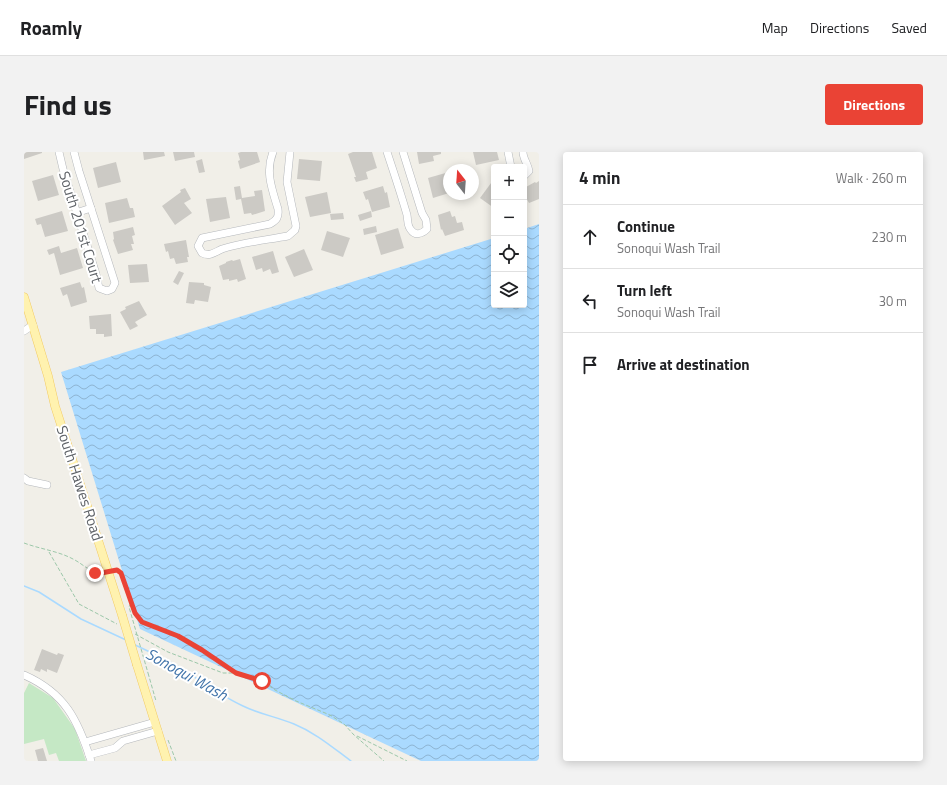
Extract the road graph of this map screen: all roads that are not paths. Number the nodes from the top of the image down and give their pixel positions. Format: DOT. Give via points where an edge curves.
graph roads {
  1 [pos="59,152"];
  2 [pos="74,152"];
  3 [pos="273,152"];
  4 [pos="290,152"];
  5 [pos="387,152"];
  6 [pos="403,152"];
  7 [pos="508,152"];
  8 [pos="523,152"];
  9 [pos="510,164"];
  10 [pos="527,164"];
  11 [pos="86,194"];
  12 [pos="72,199"];
  13 [pos="91,208"];
  14 [pos="76,213"];
  15 [pos="24,297"];
  16 [pos="28,325"];
  17 [pos="24,330"];
  18 [pos="24,478"];
  19 [pos="47,485"];
  20 [pos="24,675"];
  21 [pos="155,722"];
  22 [pos="158,731"];
  23 [pos="100,738"];
  24 [pos="85,742"];
  25 [pos="104,751"];
  26 [pos="90,758"];
  27 [pos="167,761"];
  1 -- 12 [label="street, South 201st Court"];
  2 -- 11 [label="street, South 201st Court"];
  3 -- 4 [label="street" via="269,174 278,209 276,220 270,224 202,238 198,246 202,253 208,255 241,244 288,236 295,230 296,221 287,182"];
  5 -- 6 [label="street" via="408,217 409,229 418,234 427,229 427,224"];
  7 -- 9 [label="street"];
  8 -- 10 [label="street"];
  11 -- 12 [label="street"];
  11 -- 13 [label="street, South 201st Court"];
  12 -- 14 [label="street, South 201st Court"];
  13 -- 14 [label="street"];
  13 -- 14 [label="street, South 201st Court" via="114,283 112,290 99,288 97,284"];
  15 -- 16 [label="main road, South Hawes Road"];
  16 -- 17 [label="street"];
  16 -- 21 [label="main road, South Hawes Road, bridge" via="48,376 55,406"];
  18 -- 19 [label="street"];
  20 -- 24 [label="street" via="37,681 60,699 74,718"];
  21 -- 22 [label="main road, South Hawes Road"];
  21 -- 23 [label="street"];
  22 -- 25 [label="street" via="123,741 115,748"];
  22 -- 27 [label="main road, South Hawes Road"];
  23 -- 24 [label="street"];
  23 -- 25 [label="street"];
  24 -- 26 [label="street"];
  25 -- 26 [label="street"];
}
